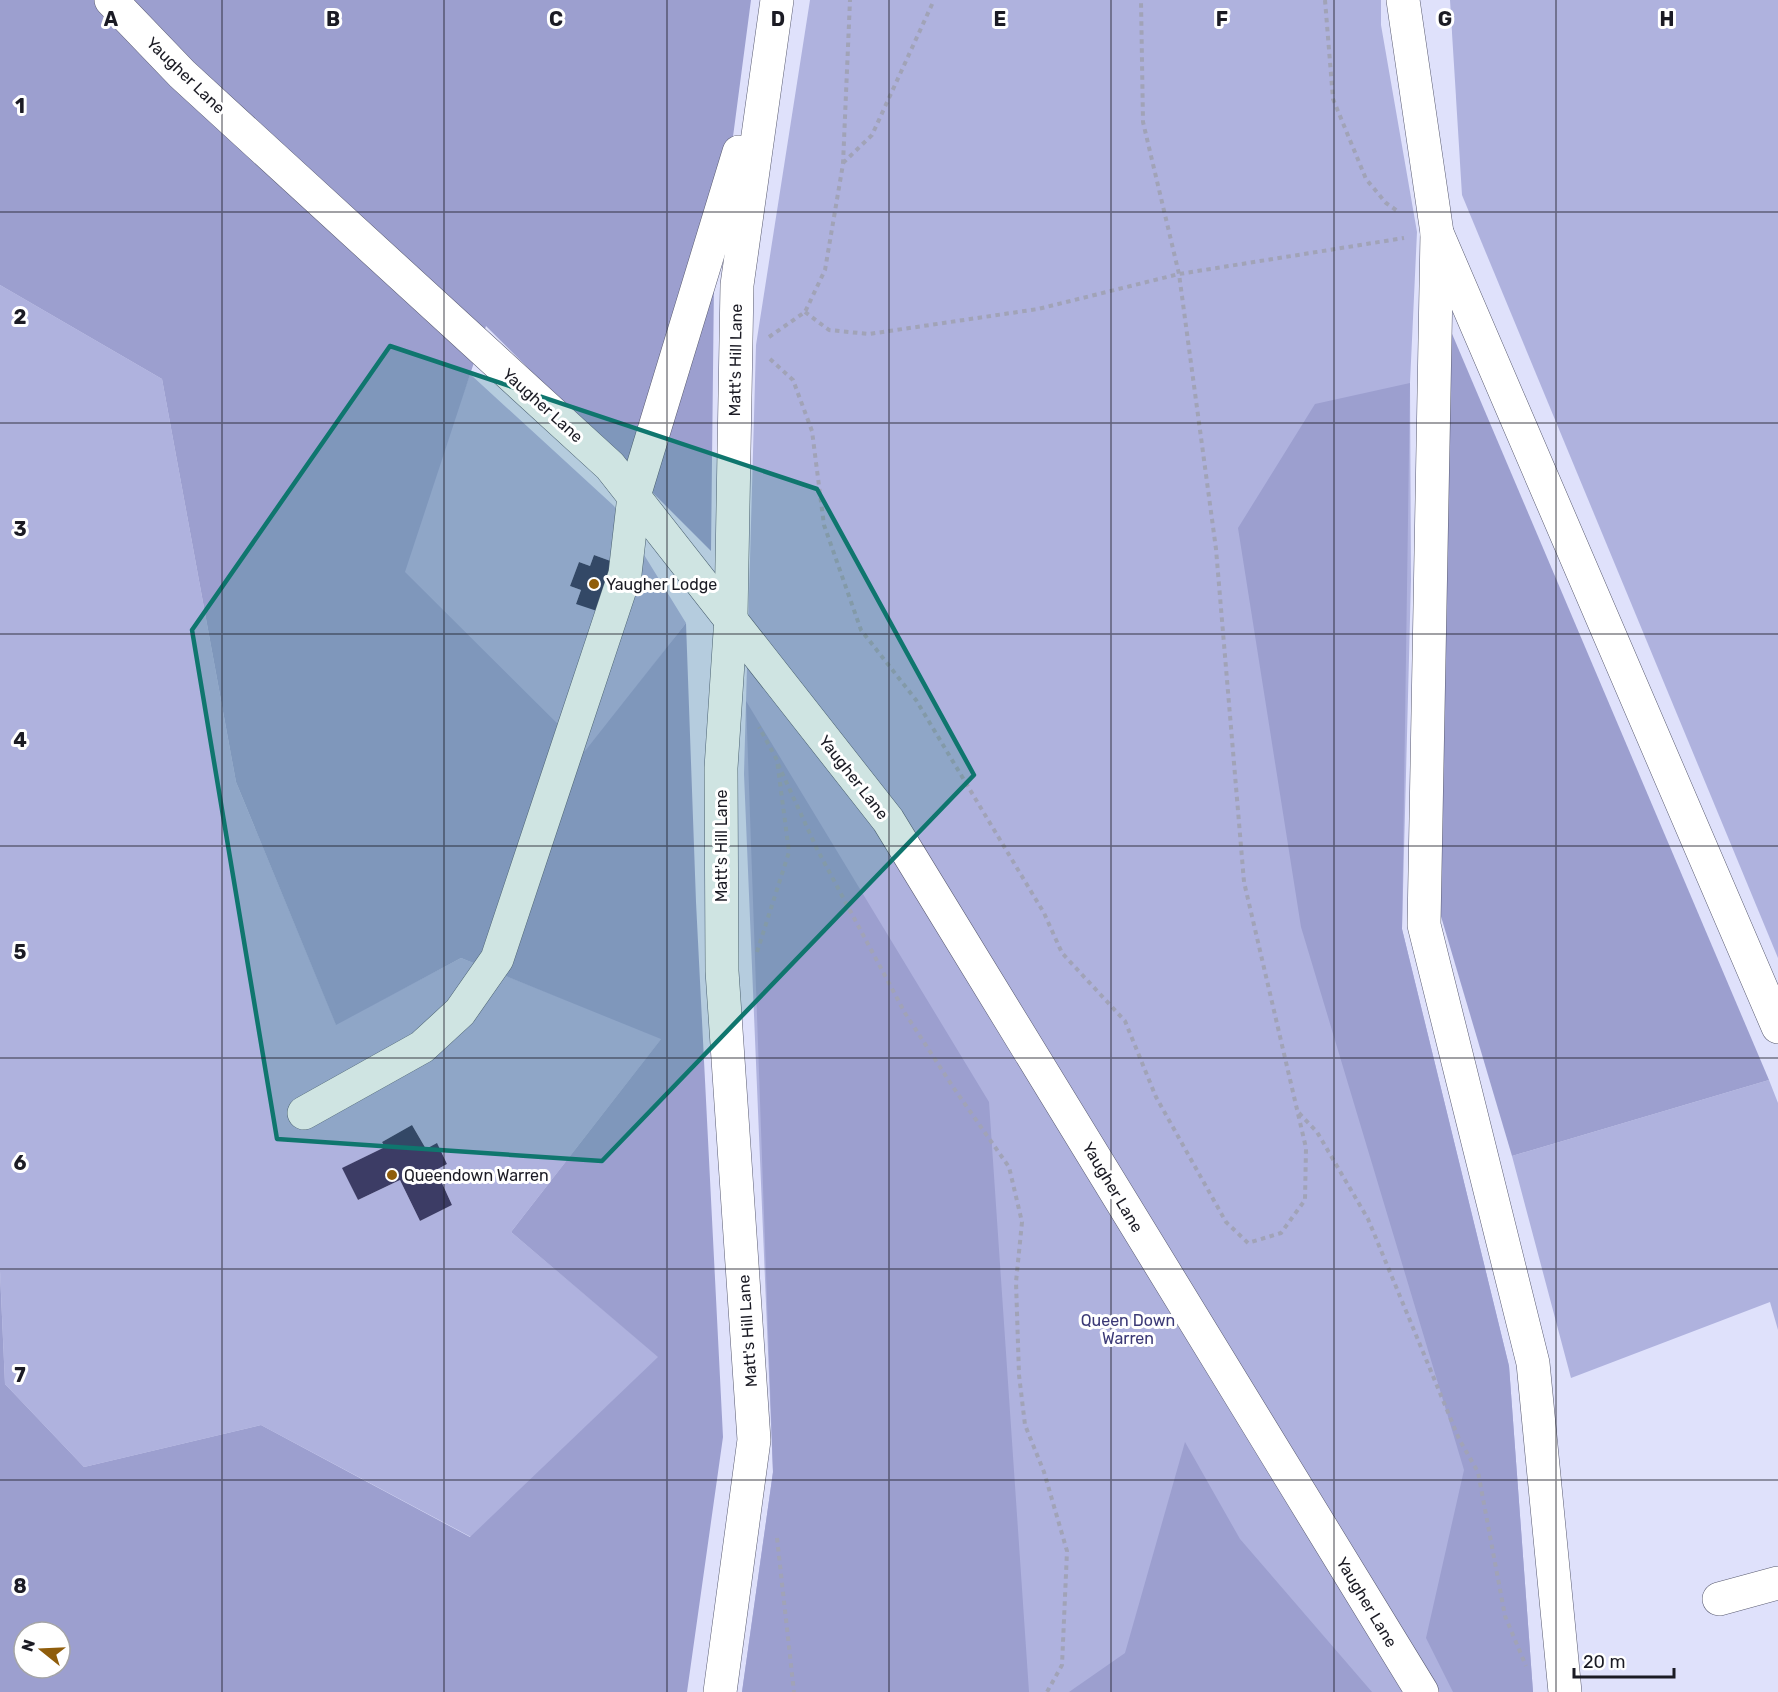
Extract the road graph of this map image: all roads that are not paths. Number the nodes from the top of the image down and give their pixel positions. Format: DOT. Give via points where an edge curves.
graph roads {
  1 [pos="111,0"];
  2 [pos="777,0"];
  3 [pos="1403,0"];
  4 [pos="770,52"];
  5 [pos="1421,235"];
  6 [pos="634,496"];
  7 [pos="730,617"];
  8 [pos="1778,1027"];
  9 [pos="304,1113"];
  10 [pos="1778,1582"];
  11 [pos="1719,1599"];
  12 [pos="720,1692"];
  13 [pos="1422,1692"];
  14 [pos="1565,1692"];
  1 -- 6 [label="street, Yaugher Lane" via="182,74 610,466"];
  2 -- 4 [label="street, Matt's Hill Lane"];
  3 -- 5 [label="street"];
  4 -- 6 [label="street"];
  4 -- 7 [label="street, Matt's Hill Lane" via="737,285"];
  5 -- 8 [label="street"];
  5 -- 14 [label="street" via="1424,925 1533,1363"];
  6 -- 7 [label="street, Yaugher Lane"];
  6 -- 9 [label="street" via="625,574 497,959 460,1012 422,1047"];
  7 -- 12 [label="street, Matt's Hill Lane" via="721,768 722,971 754,1440"];
  7 -- 13 [label="street, Yaugher Lane" via="888,820"];
  10 -- 11 [label="street"];
}
